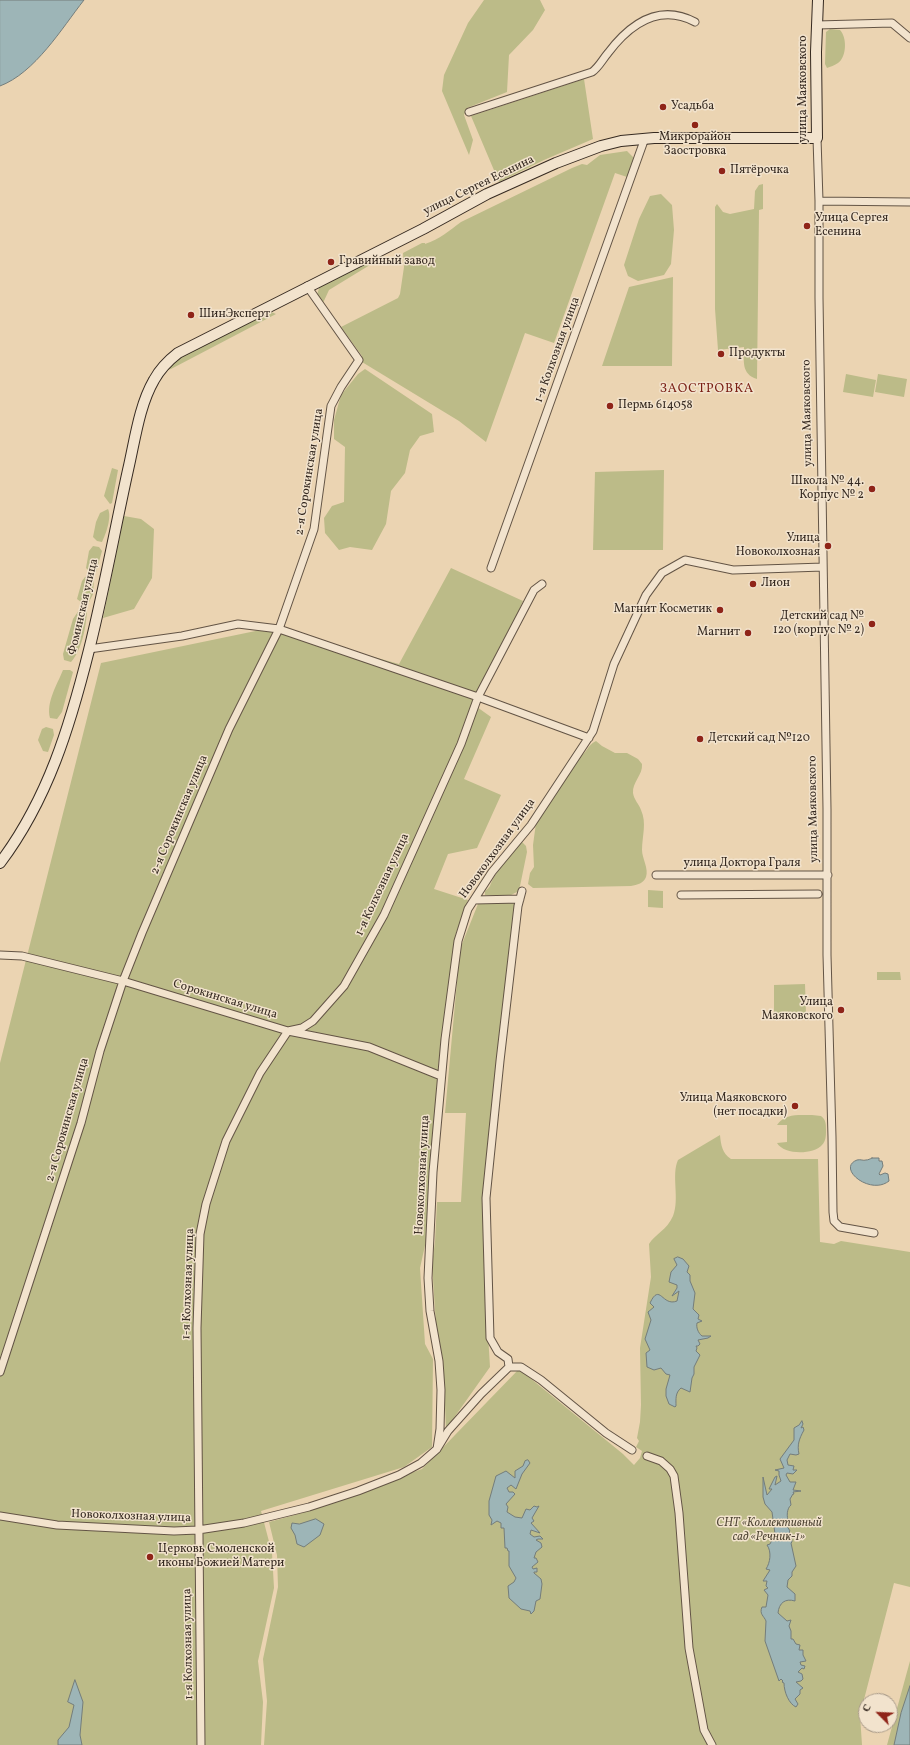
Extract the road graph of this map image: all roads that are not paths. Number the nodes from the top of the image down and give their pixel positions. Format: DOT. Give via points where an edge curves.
graph roads {
  1 [pos="818,0"];
  2 [pos="695,22"];
  3 [pos="817,25"];
  4 [pos="910,38"];
  5 [pos="469,112"];
  6 [pos="645,138"];
  7 [pos="817,138"];
  8 [pos="819,201"];
  9 [pos="910,202"];
  10 [pos="307,286"];
  11 [pos="178,352"];
  12 [pos="823,567"];
  13 [pos="491,568"];
  14 [pos="542,584"];
  15 [pos="279,629"];
  16 [pos="89,649"];
  17 [pos="478,697"];
  18 [pos="589,738"];
  19 [pos="0,863"];
  20 [pos="828,874"];
  21 [pos="656,876"];
  22 [pos="818,894"];
  23 [pos="681,895"];
  24 [pos="474,900"];
  25 [pos="0,955"];
  26 [pos="123,981"];
  27 [pos="288,1031"];
  28 [pos="441,1076"];
  29 [pos="874,1233"];
  30 [pos="509,1367"];
  31 [pos="0,1372"];
  32 [pos="436,1449"];
  33 [pos="632,1450"];
  34 [pos="647,1456"];
  35 [pos="0,1516"];
  36 [pos="198,1530"];
  37 [pos="201,1745"];
  38 [pos="712,1745"];
  1 -- 3 [label="street, улица Маяковского"];
  2 -- 5 [label="street" via="672,15 646,18 622,37 599,66 586,75"];
  3 -- 4 [label="street" via="892,23"];
  3 -- 7 [label="street, улица Маяковского"];
  6 -- 7 [label="street, улица Сергея Есенина"];
  6 -- 10 [label="street, улица Сергея Есенина" via="600,146 542,169 487,194 423,229"];
  6 -- 13 [label="street, 1-я Колхозная улица"];
  7 -- 8 [label="street, улица Маяковского"];
  8 -- 9 [label="street"];
  8 -- 12 [label="street, улица Маяковского"];
  10 -- 11 [label="street, улица Сергея Есенина"];
  10 -- 15 [label="street, 2-я Сорокинская улица" via="359,360 331,406 314,529"];
  11 -- 16 [label="street, Фоминская улица" via="157,374 145,402"];
  12 -- 18 [label="street, Новоколхозная улица" via="732,570 685,560 662,573 646,595 614,664"];
  12 -- 20 [label="street, улица Маяковского"];
  14 -- 17 [label="street, 1-я Колхозная улица" via="534,590"];
  15 -- 16 [label="street" via="238,624 182,636"];
  15 -- 17 [label="street"];
  15 -- 26 [label="street, 2-я Сорокинская улица" via="229,729"];
  16 -- 19 [label="street, Фоминская улица" via="74,707 51,774 33,811"];
  17 -- 18 [label="street"];
  17 -- 27 [label="street, 1-я Колхозная улица" via="461,744 384,915 344,986 313,1020 302,1028"];
  18 -- 24 [label="street, Новоколхозная улица" via="530,825 492,872"];
  20 -- 21 [label="street, улица Доктора Граля"];
  20 -- 29 [label="street, улица Маяковского" via="827,961 834,1221 840,1227"];
  22 -- 23 [label="street"];
  24 -- 28 [label="street, Новоколхозная улица" via="458,941"];
  24 -- 30 [label="street" via="521,895 486,1198 490,1338 498,1352 508,1359"];
  25 -- 26 [label="street, Сорокинская улица" via="22,956"];
  26 -- 27 [label="street, Сорокинская улица"];
  26 -- 31 [label="street, 2-я Сорокинская улица" via="100,1051 81,1123"];
  27 -- 28 [label="street, Сорокинская улица" via="369,1047"];
  27 -- 36 [label="street, 1-я Колхозная улица" via="260,1073 226,1141 206,1204 200,1234 197,1328"];
  28 -- 32 [label="street, Новоколхозная улица" via="428,1278 441,1390 440,1428"];
  30 -- 32 [label="street, Новоколхозная улица" via="481,1394"];
  30 -- 33 [label="street" via="521,1367 541,1380 602,1430"];
  32 -- 36 [label="street, Новоколхозная улица" via="414,1467 358,1491 270,1518"];
  34 -- 38 [label="street" via="662,1460 674,1476 689,1648 704,1730"];
  35 -- 36 [label="street, Новоколхозная улица" via="58,1526"];
  36 -- 37 [label="street, 1-я Колхозная улица"];
}
